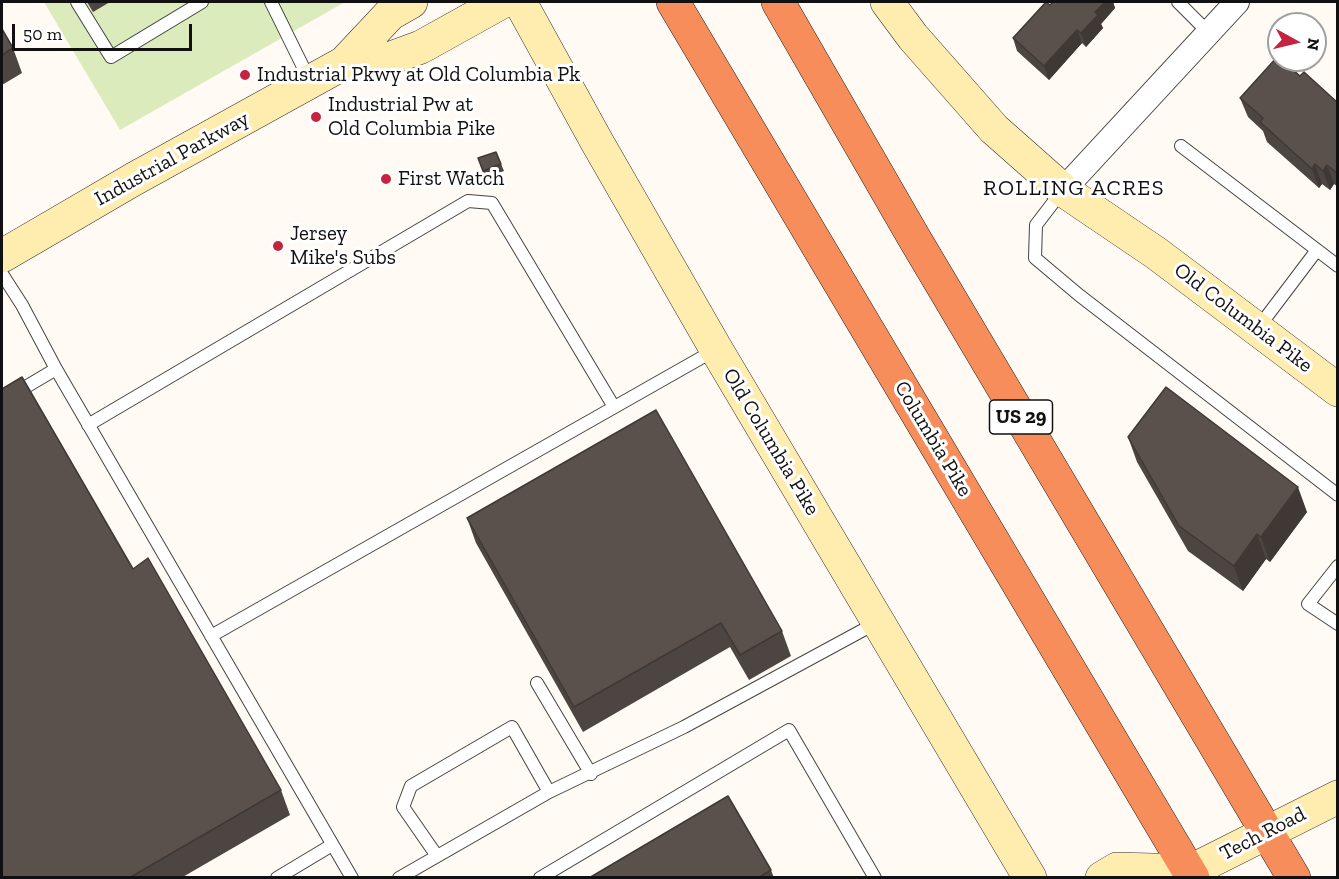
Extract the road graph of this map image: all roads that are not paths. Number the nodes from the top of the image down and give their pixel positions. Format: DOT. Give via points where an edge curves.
graph roads {
  1 [pos="77,2"];
  2 [pos="202,2"];
  3 [pos="271,2"];
  4 [pos="411,2"];
  5 [pos="502,2"];
  6 [pos="520,2"];
  7 [pos="673,2"];
  8 [pos="778,2"];
  9 [pos="887,2"];
  10 [pos="1178,2"];
  11 [pos="1237,2"];
  12 [pos="1208,32"];
  13 [pos="344,63"];
  14 [pos="311,82"];
  15 [pos="1181,146"];
  16 [pos="1063,190"];
  17 [pos="1317,250"];
  18 [pos="2,256"];
  19 [pos="1338,266"];
  20 [pos="2,274"];
  21 [pos="1257,329"];
  22 [pos="716,349"];
  23 [pos="56,369"];
  24 [pos="1338,390"];
  25 [pos="2,401"];
  26 [pos="614,407"];
  27 [pos="88,425"];
  28 [pos="1338,495"];
  29 [pos="1338,566"];
  30 [pos="879,622"];
  31 [pos="1338,624"];
  32 [pos="211,636"];
  33 [pos="537,683"];
  34 [pos="591,774"];
  35 [pos="549,792"];
  36 [pos="1338,797"];
  37 [pos="1268,832"];
  38 [pos="332,844"];
  39 [pos="437,856"];
  40 [pos="1186,875"];
  41 [pos="277,878"];
  42 [pos="352,878"];
  43 [pos="399,878"];
  44 [pos="540,878"];
  45 [pos="875,878"];
  46 [pos="1030,878"];
  47 [pos="1102,878"];
  48 [pos="1294,878"];
  1 -- 2 [label="lane" via="111,57"];
  3 -- 14 [label="lane"];
  4 -- 13 [label="street, Industrial Parkway" via="390,14"];
  5 -- 13 [label="street, Industrial Parkway" via="421,47 391,58"];
  6 -- 22 [label="street, Old Columbia Pike"];
  7 -- 40 [label="highway, Columbia Pike"];
  8 -- 37 [label="highway, US 29"];
  9 -- 16 [label="street, Old Columbia Pike" via="994,129"];
  10 -- 12 [label="lane"];
  11 -- 12 [label="street"];
  12 -- 16 [label="street"];
  13 -- 14 [label="street, Industrial Parkway"];
  14 -- 18 [label="street, Industrial Parkway"];
  15 -- 17 [label="lane"];
  16 -- 21 [label="street, Old Columbia Pike" via="1156,252"];
  16 -- 28 [label="lane" via="1036,225 1035,258"];
  17 -- 19 [label="lane"];
  17 -- 21 [label="lane"];
  20 -- 23 [label="lane"];
  21 -- 24 [label="street, Old Columbia Pike"];
  22 -- 26 [label="lane"];
  22 -- 30 [label="street, Old Columbia Pike"];
  23 -- 25 [label="lane"];
  23 -- 27 [label="lane"];
  26 -- 27 [label="lane" via="492,203 468,201"];
  26 -- 32 [label="lane"];
  27 -- 32 [label="lane"];
  29 -- 31 [label="lane" via="1308,604"];
  30 -- 34 [label="lane"];
  30 -- 46 [label="street, Old Columbia Pike"];
  32 -- 38 [label="lane"];
  33 -- 34 [label="lane"];
  34 -- 35 [label="lane"];
  35 -- 39 [label="lane"];
  35 -- 39 [label="lane" via="512,727 411,786 403,807"];
  36 -- 37 [label="street, Tech Road"];
  37 -- 40 [label="street, Tech Road"];
  37 -- 48 [label="highway, US 29"];
  38 -- 41 [label="lane"];
  38 -- 42 [label="lane"];
  39 -- 43 [label="lane"];
  40 -- 47 [label="street, Tech Road" via="1117,869"];
  44 -- 45 [label="lane" via="789,730"];
}
